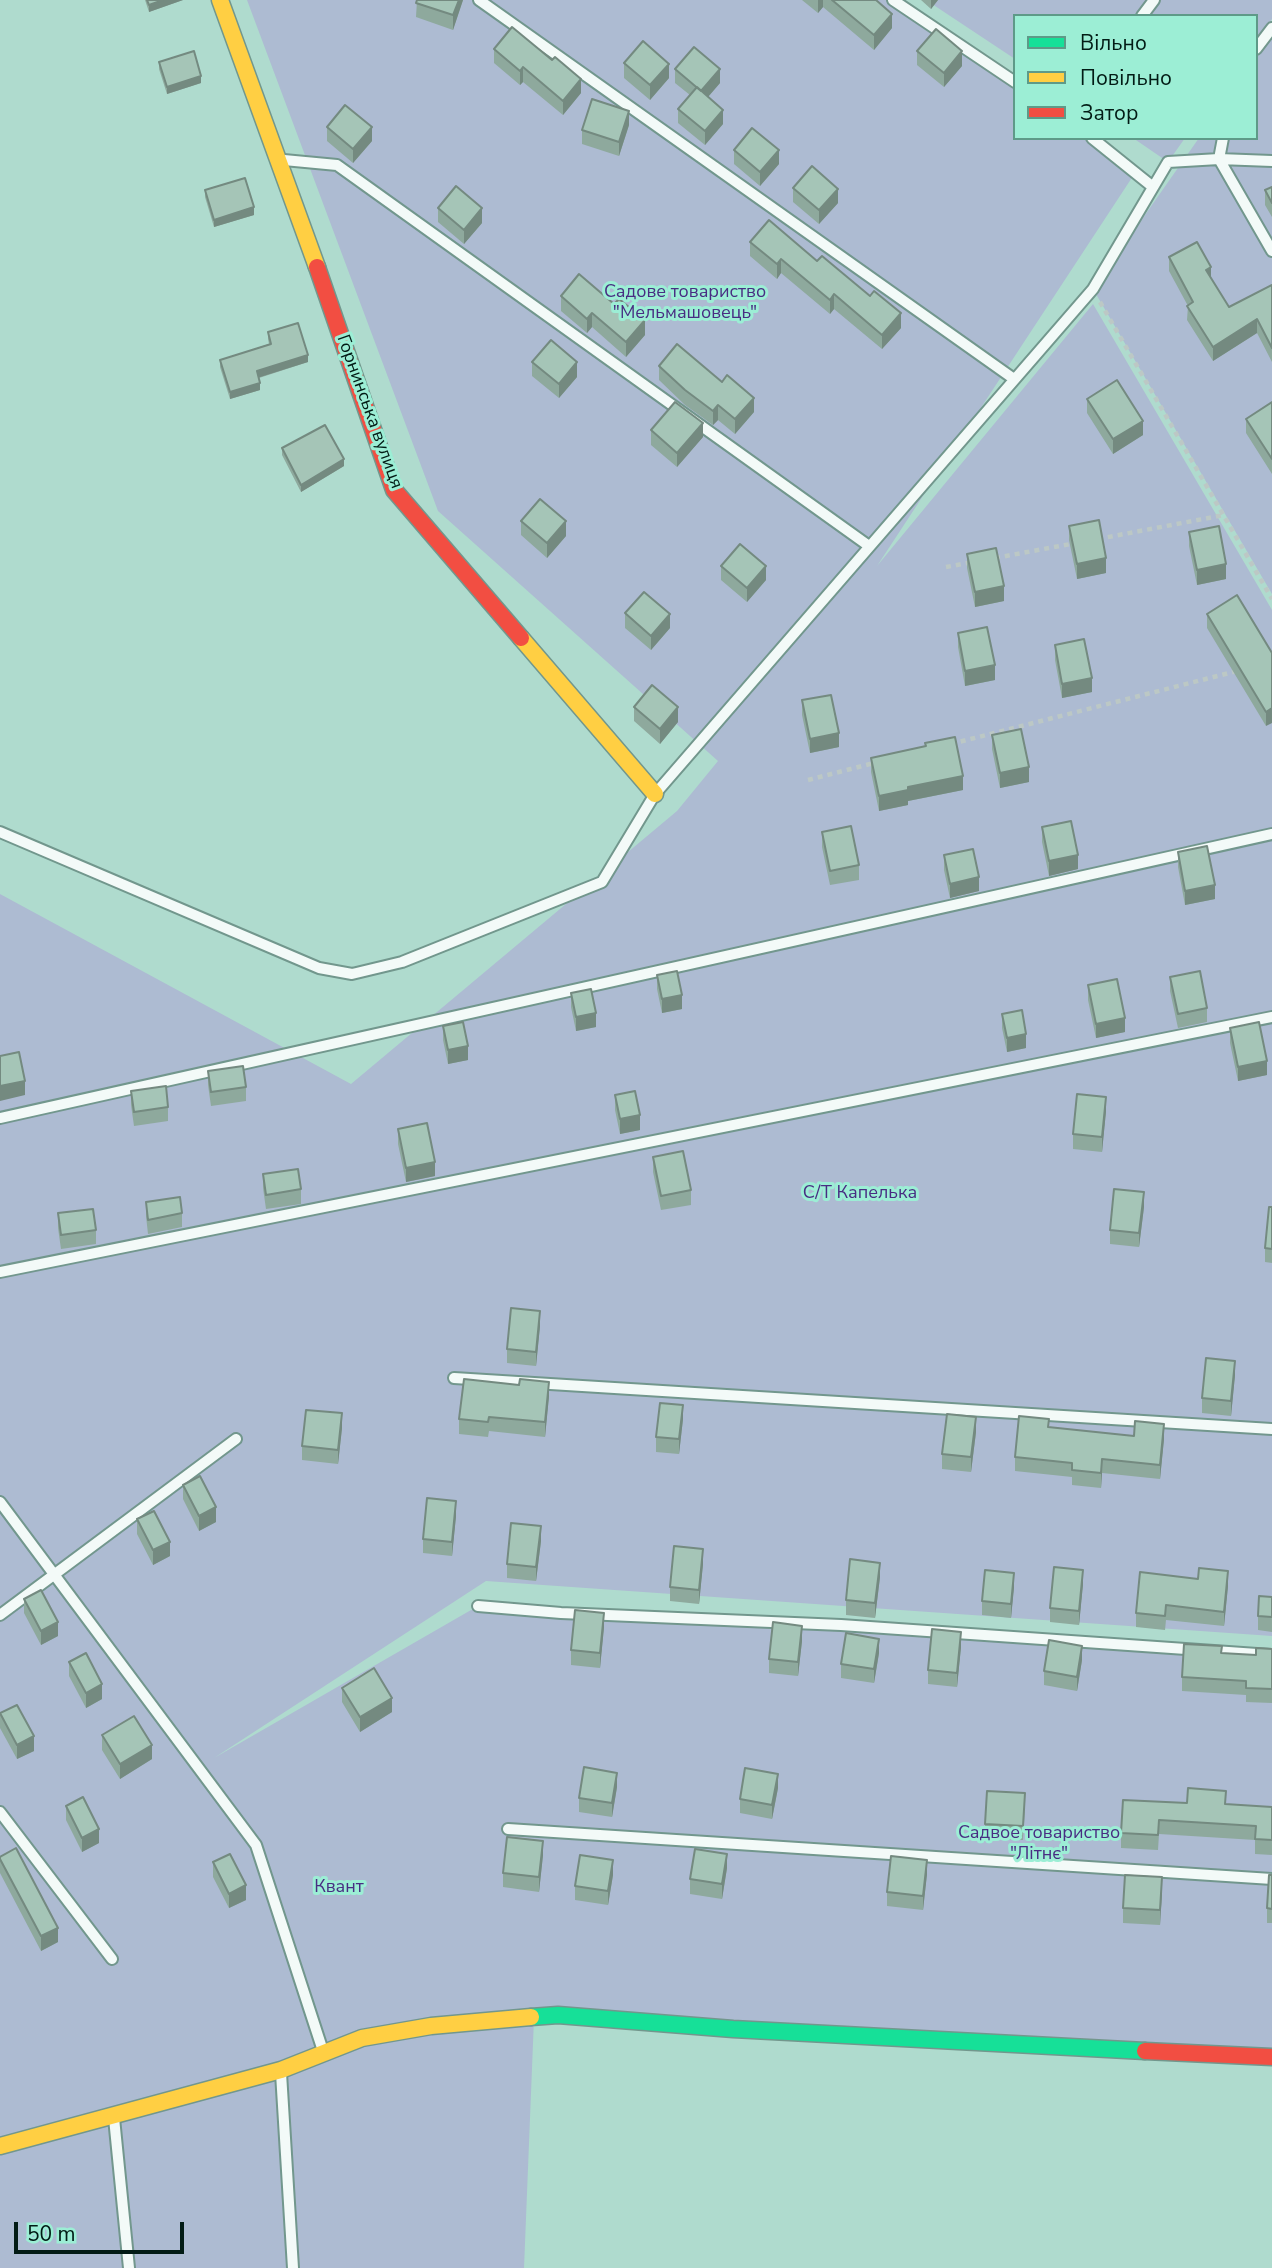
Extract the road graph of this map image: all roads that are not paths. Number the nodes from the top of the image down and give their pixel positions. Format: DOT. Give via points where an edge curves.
graph roads {
  1 [pos="220,0"];
  2 [pos="479,0"];
  3 [pos="893,0"];
  4 [pos="1272,27"];
  5 [pos="1258,46"];
  6 [pos="1013,81"];
  7 [pos="1094,140"];
  8 [pos="1223,140"];
  9 [pos="279,159"];
  10 [pos="1219,159"];
  11 [pos="1272,161"];
  12 [pos="1153,187"];
  13 [pos="1272,251"];
  14 [pos="1014,379"];
  15 [pos="869,546"];
  16 [pos="654,794"];
  17 [pos="0,832"];
  18 [pos="1272,834"];
  19 [pos="1272,1017"];
  20 [pos="0,1118"];
  21 [pos="0,1272"];
  22 [pos="454,1378"];
  23 [pos="1272,1429"];
  24 [pos="236,1439"];
  25 [pos="0,1502"];
  26 [pos="54,1575"];
  27 [pos="478,1606"];
  28 [pos="0,1615"];
  29 [pos="1272,1655"];
  30 [pos="0,1812"];
  31 [pos="508,1829"];
  32 [pos="1272,1879"];
  33 [pos="112,1959"];
  34 [pos="324,2054"];
  35 [pos="1272,2057"];
  36 [pos="281,2070"];
  37 [pos="114,2115"];
  38 [pos="0,2146"];
  39 [pos="129,2268"];
  40 [pos="293,2268"];
  1 -- 9 [label="street, Горнинська вулиця"];
  2 -- 14 [label="lane"];
  3 -- 6 [label="lane"];
  4 -- 5 [label="lane"];
  7 -- 12 [label="lane"];
  8 -- 10 [label="lane"];
  9 -- 15 [label="lane" via="337,165"];
  9 -- 16 [label="street, Горнинська вулиця" via="394,489"];
  10 -- 11 [label="lane"];
  10 -- 12 [label="lane" via="1168,162"];
  10 -- 13 [label="lane"];
  12 -- 14 [label="lane" via="1093,289"];
  14 -- 15 [label="lane"];
  15 -- 16 [label="lane"];
  16 -- 17 [label="lane" via="602,882 402,962 352,974 319,968"];
  18 -- 20 [label="lane"];
  19 -- 21 [label="lane"];
  22 -- 23 [label="lane"];
  24 -- 26 [label="lane"];
  25 -- 26 [label="lane"];
  26 -- 28 [label="lane"];
  26 -- 34 [label="lane" via="256,1845"];
  27 -- 29 [label="lane"];
  30 -- 33 [label="lane"];
  31 -- 32 [label="lane"];
  34 -- 35 [label="street" via="362,2038 431,2026 558,2015 951,2043"];
  34 -- 36 [label="street"];
  36 -- 37 [label="street"];
  36 -- 40 [label="lane"];
  37 -- 38 [label="street"];
  37 -- 39 [label="lane"];
}
